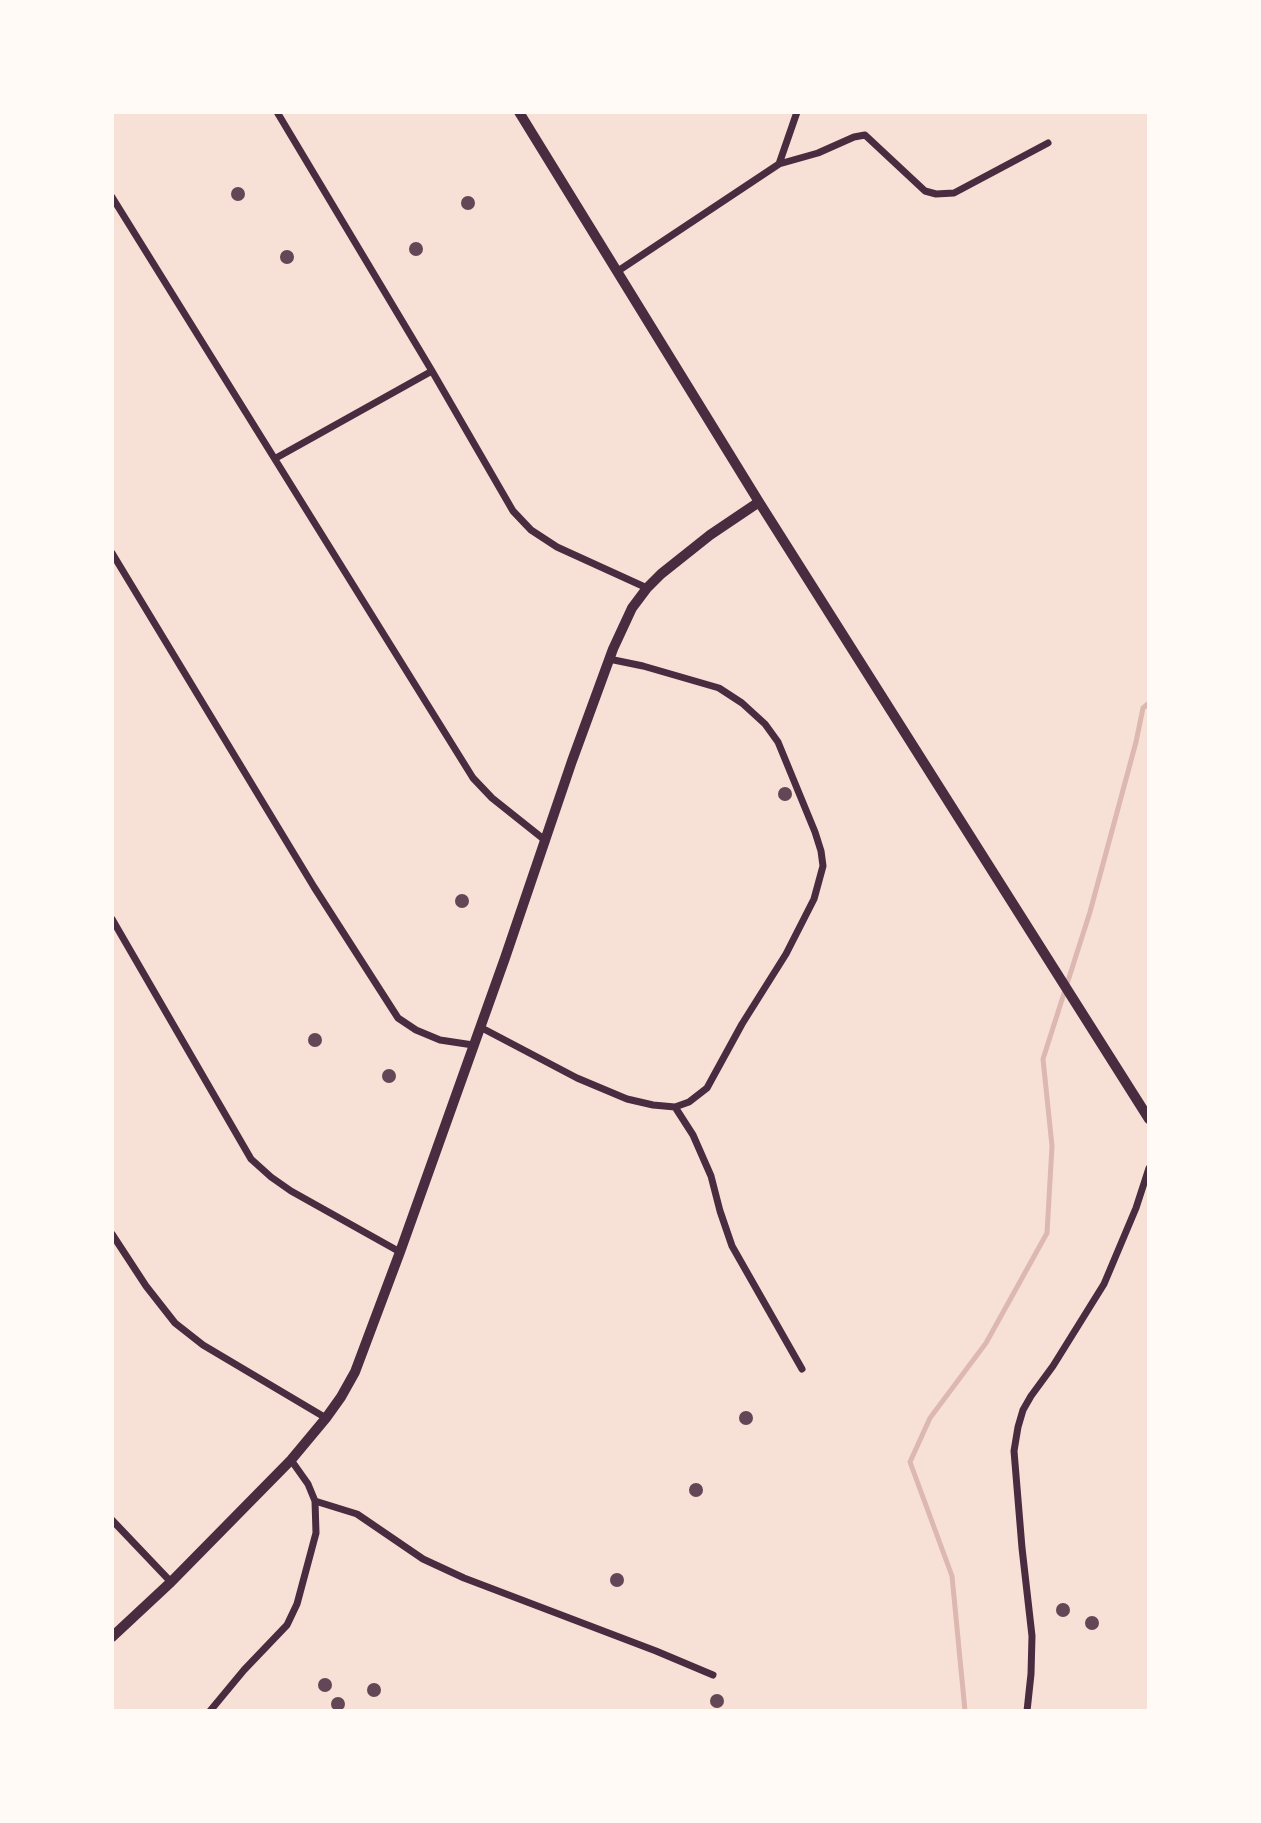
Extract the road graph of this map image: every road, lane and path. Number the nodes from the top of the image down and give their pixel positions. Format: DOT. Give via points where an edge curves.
graph roads {
  1 [pos="276,112"];
  2 [pos="519,112"];
  3 [pos="797,112"];
  4 [pos="1048,143"];
  5 [pos="779,164"];
  6 [pos="113,200"];
  7 [pos="618,271"];
  8 [pos="432,371"];
  9 [pos="276,458"];
  10 [pos="759,502"];
  11 [pos="112,553"];
  12 [pos="647,588"];
  13 [pos="609,659"];
  14 [pos="546,841"];
  15 [pos="112,919"];
  16 [pos="480,1027"];
  17 [pos="473,1045"];
  18 [pos="675,1107"];
  19 [pos="1149,1119"];
  20 [pos="1149,1168"];
  21 [pos="112,1234"];
  22 [pos="400,1252"];
  23 [pos="802,1369"];
  24 [pos="326,1418"];
  25 [pos="291,1460"];
  26 [pos="316,1501"];
  27 [pos="112,1520"];
  28 [pos="171,1582"];
  29 [pos="112,1637"];
  30 [pos="713,1675"];
  31 [pos="216,1707"];
  32 [pos="210,1711"];
  33 [pos="1027,1711"];
  1 -- 8 [label="street"];
  2 -- 7 [label="street"];
  3 -- 5 [label="street"];
  4 -- 5 [label="street" via="954,193 925,191 865,135"];
  5 -- 7 [label="street"];
  6 -- 9 [label="street"];
  7 -- 10 [label="street"];
  8 -- 9 [label="street"];
  8 -- 12 [label="street" via="513,511 531,530 556,547"];
  9 -- 14 [label="street" via="473,778"];
  10 -- 12 [label="street" via="710,535"];
  10 -- 19 [label="street"];
  11 -- 17 [label="street" via="398,1018 440,1040"];
  12 -- 13 [label="street" via="632,608"];
  13 -- 14 [label="street"];
  13 -- 18 [label="street" via="719,688 742,703 778,742 821,851 823,866 814,899 786,954 706,1088"];
  14 -- 16 [label="street"];
  15 -- 22 [label="street" via="251,1159 291,1191"];
  16 -- 17 [label="street"];
  16 -- 18 [label="street" via="627,1099"];
  17 -- 22 [label="street"];
  18 -- 23 [label="street" via="711,1175 732,1246"];
  20 -- 33 [label="street" via="1104,1284 1031,1396 1018,1427 1014,1451 1032,1636"];
  21 -- 24 [label="street" via="174,1322 203,1345"];
  22 -- 24 [label="street" via="355,1372"];
  24 -- 25 [label="street"];
  25 -- 26 [label="street"];
  25 -- 28 [label="street"];
  26 -- 30 [label="street" via="358,1514 423,1559 464,1578"];
  26 -- 31 [label="street" via="316,1533 287,1625"];
  27 -- 28 [label="street"];
  28 -- 29 [label="street"];
  31 -- 32 [label="street"];
}
